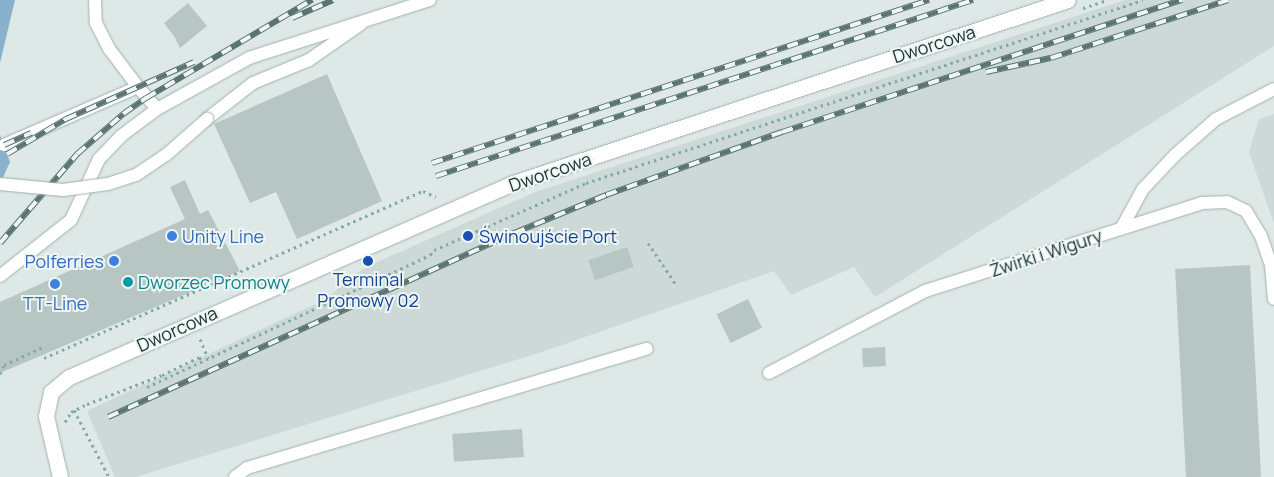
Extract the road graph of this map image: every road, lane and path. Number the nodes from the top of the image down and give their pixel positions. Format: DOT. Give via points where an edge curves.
graph roads {
  1 [pos="95,0"];
  2 [pos="430,0"];
  3 [pos="1068,0"];
  4 [pos="1143,0"];
  5 [pos="369,18"];
  6 [pos="138,87"];
  7 [pos="1274,89"];
  8 [pos="157,109"];
  9 [pos="4,144"];
  10 [pos="0,184"];
  11 [pos="1121,229"];
  12 [pos="648,243"];
  13 [pos="0,276"];
  14 [pos="677,286"];
  15 [pos="1274,299"];
  16 [pos="197,334"];
  17 [pos="43,347"];
  18 [pos="647,349"];
  19 [pos="208,358"];
  20 [pos="202,362"];
  21 [pos="769,373"];
  22 [pos="0,374"];
  23 [pos="147,387"];
  24 [pos="74,410"];
  25 [pos="64,429"];
  26 [pos="60,477"];
  27 [pos="109,477"];
  28 [pos="235,477"];
  1 -- 6 [label="lane" via="96,23 110,50"];
  2 -- 5 [label="lane"];
  3 -- 26 [label="street, Dworcowa" via="513,183 78,373 51,392 46,416"];
  4 -- 19 [label="path" via="586,184 434,250 430,255"];
  5 -- 8 [label="lane" via="249,58"];
  5 -- 10 [label="lane, bridge" via="324,52 254,84 136,175 108,184 63,190"];
  6 -- 8 [label="lane"];
  6 -- 9 [label="lane"];
  7 -- 11 [label="lane" via="1216,119 1175,155 1143,190"];
  8 -- 13 [label="lane" via="121,136 99,159 72,220"];
  11 -- 15 [label="lane, Żwirki i Wigury" via="1202,203 1227,202 1246,211 1261,236 1271,265"];
  11 -- 21 [label="lane, Żwirki i Wigury" via="925,291"];
  12 -- 14 [label="path"];
  16 -- 19 [label="path"];
  17 -- 22 [label="path" via="4,365"];
  18 -- 28 [label="lane" via="247,468"];
  19 -- 20 [label="path"];
  20 -- 23 [label="path"];
  20 -- 24 [label="path" via="200,357"];
  24 -- 25 [label="path"];
  24 -- 27 [label="path"];
}
